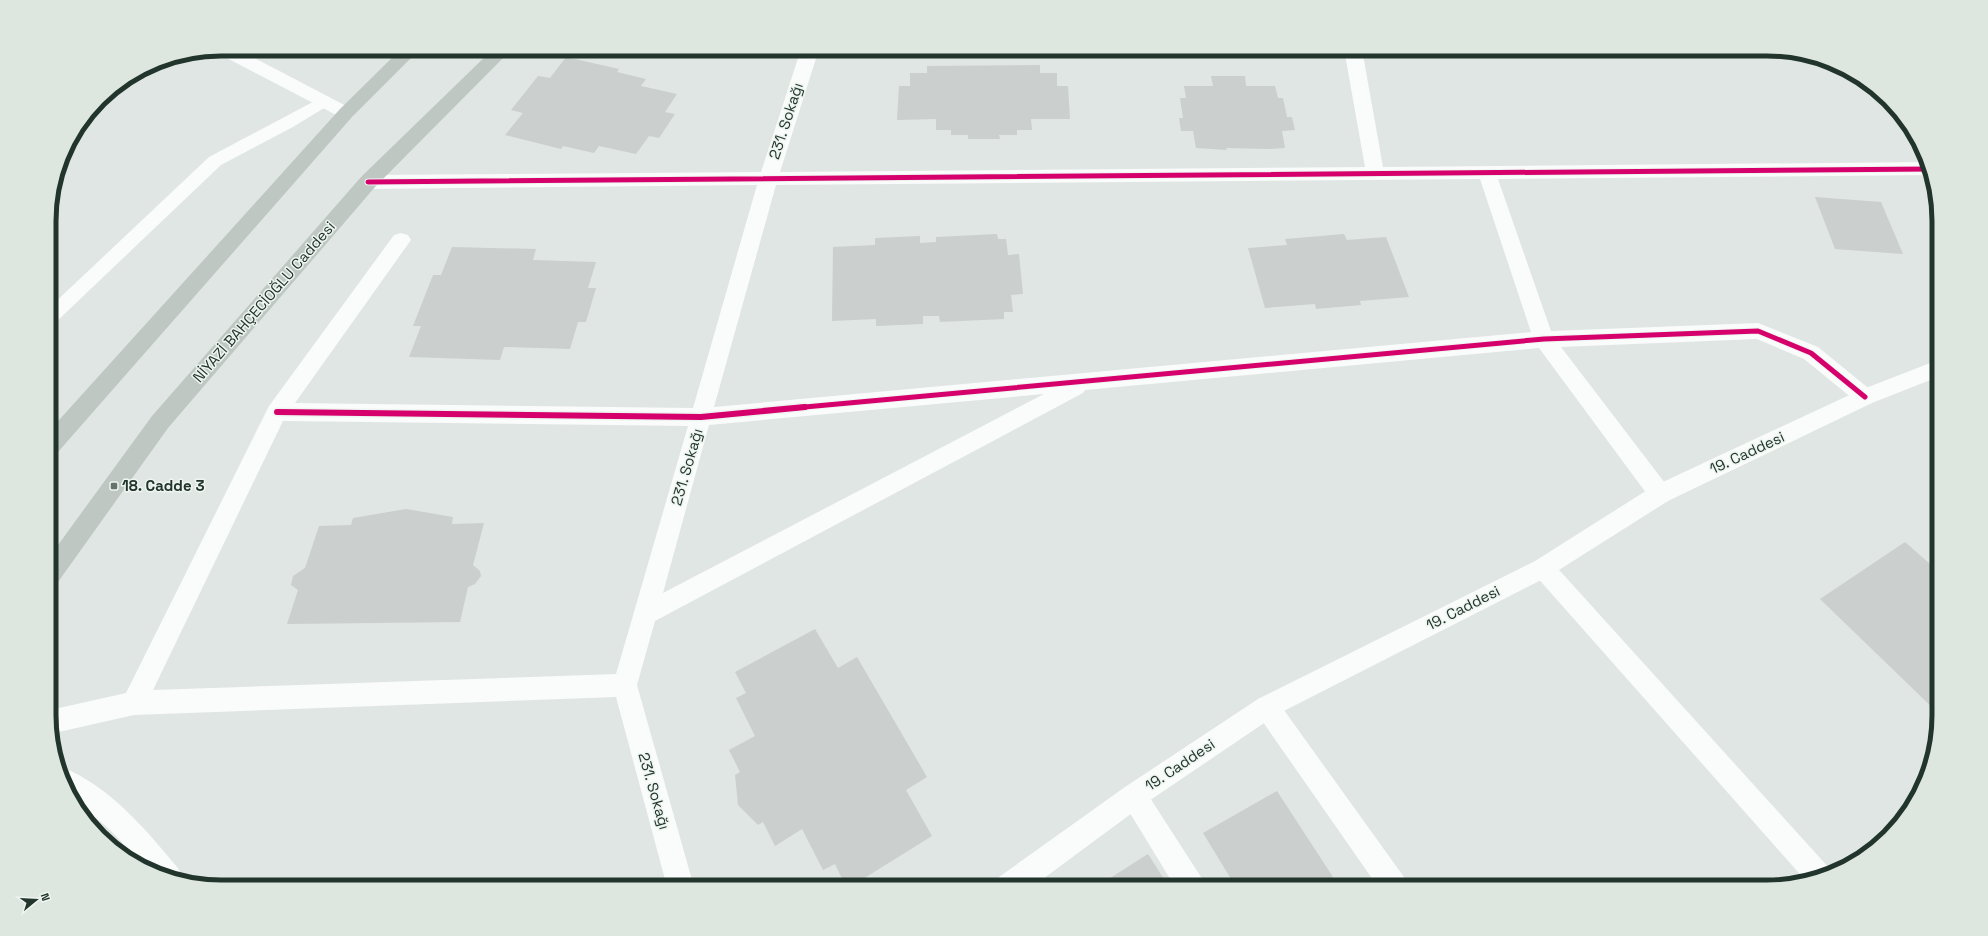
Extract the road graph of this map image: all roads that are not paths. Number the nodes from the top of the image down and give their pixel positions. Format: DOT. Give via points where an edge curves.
graph roads {
  1 [pos="237,56"];
  2 [pos="404,56"];
  3 [pos="495,56"];
  4 [pos="808,56"];
  5 [pos="1354,56"];
  6 [pos="324,101"];
  7 [pos="346,113"];
  8 [pos="1923,169"];
  9 [pos="1487,173"];
  10 [pos="1375,174"];
  11 [pos="768,179"];
  12 [pos="368,182"];
  13 [pos="401,240"];
  14 [pos="56,311"];
  15 [pos="1544,339"];
  16 [pos="1932,370"];
  17 [pos="1084,383"];
  18 [pos="1865,397"];
  19 [pos="277,412"];
  20 [pos="701,417"];
  21 [pos="56,438"];
  22 [pos="1660,494"];
  23 [pos="56,567"];
  24 [pos="1543,568"];
  25 [pos="645,614"];
  26 [pos="625,685"];
  27 [pos="134,703"];
  28 [pos="1267,707"];
  29 [pos="56,721"];
  30 [pos="72,786"];
  31 [pos="1134,796"];
  32 [pos="161,868"];
  33 [pos="1816,872"];
  34 [pos="679,880"];
  35 [pos="1019,880"];
  36 [pos="1187,880"];
  37 [pos="1389,880"];
  1 -- 6 [label="street"];
  2 -- 7 [label="main road"];
  3 -- 12 [label="main road, NİYAZİ BAHÇECİOĞLU Caddesi"];
  4 -- 11 [label="street, 231. Sokağı"];
  5 -- 10 [label="street"];
  6 -- 7 [label="street"];
  6 -- 14 [label="lane" via="215,161"];
  7 -- 21 [label="main road"];
  8 -- 9 [label="street"];
  9 -- 10 [label="street"];
  9 -- 15 [label="street"];
  10 -- 11 [label="street"];
  11 -- 12 [label="street"];
  11 -- 20 [label="street, 231. Sokağı"];
  12 -- 23 [label="main road, NİYAZİ BAHÇECİOĞLU Caddesi" via="160,422"];
  13 -- 19 [label="street"];
  15 -- 17 [label="street"];
  15 -- 18 [label="street" via="1758,331 1811,353"];
  15 -- 22 [label="street"];
  16 -- 18 [label="street, 19. Caddesi"];
  17 -- 20 [label="street"];
  17 -- 25 [label="street"];
  18 -- 22 [label="street, 19. Caddesi"];
  19 -- 20 [label="street"];
  19 -- 27 [label="street"];
  20 -- 25 [label="street, 231. Sokağı"];
  22 -- 24 [label="street, 19. Caddesi"];
  24 -- 28 [label="street, 19. Caddesi"];
  24 -- 33 [label="street"];
  25 -- 26 [label="street, 231. Sokağı"];
  26 -- 27 [label="street"];
  26 -- 34 [label="street, 231. Sokağı"];
  27 -- 29 [label="street"];
  28 -- 31 [label="street, 19. Caddesi"];
  28 -- 37 [label="street"];
  30 -- 32 [label="street" via="126,828"];
  31 -- 35 [label="street, 19. Caddesi"];
  31 -- 36 [label="street"];
}
